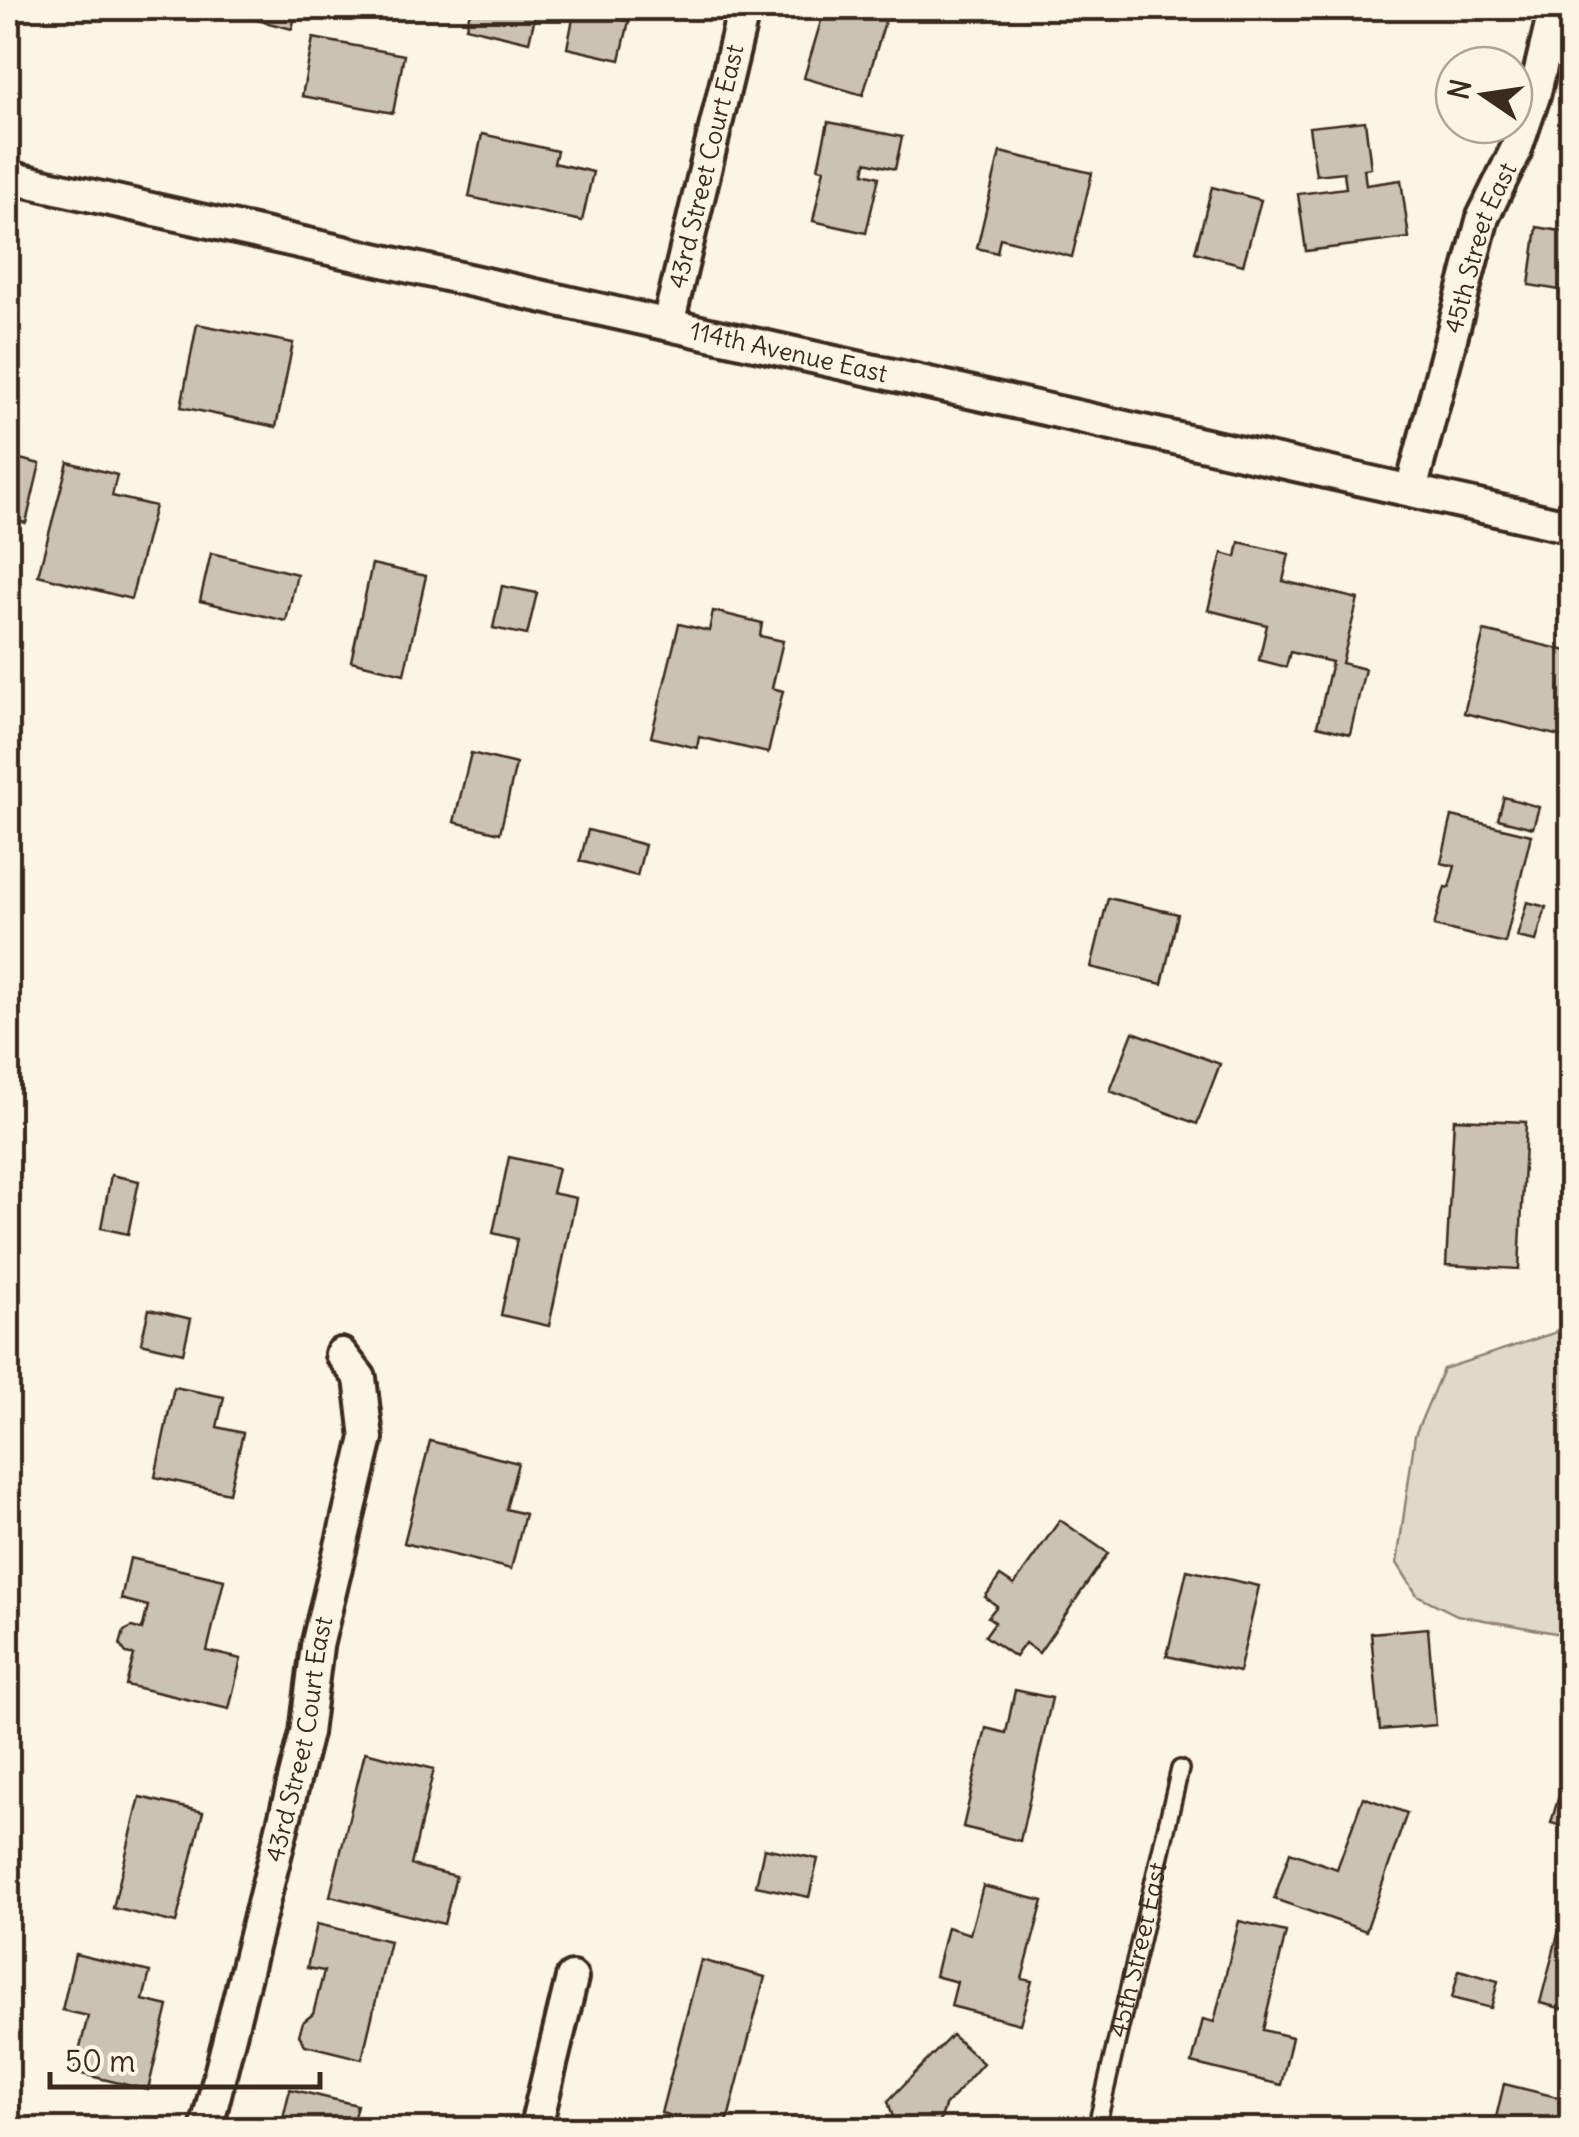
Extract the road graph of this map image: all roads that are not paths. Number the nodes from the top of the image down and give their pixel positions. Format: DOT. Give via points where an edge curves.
graph roads {
  1 [pos="744,8"];
  2 [pos="1555,8"];
  3 [pos="8,177"];
  4 [pos="668,324"];
  5 [pos="1411,490"];
  6 [pos="1572,527"];
  7 [pos="341,1354"];
  8 [pos="1180,1769"];
  9 [pos="572,1978"];
  10 [pos="206,2130"];
  11 [pos="535,2130"];
  12 [pos="1096,2130"];
  1 -- 4 [label="street, 43rd Street Court East"];
  2 -- 5 [label="street, 45th Street East" via="1529,112 1483,218"];
  3 -- 4 [label="street, 114th Avenue East"];
  4 -- 5 [label="street, 114th Avenue East"];
  5 -- 6 [label="street, 114th Avenue East"];
  7 -- 10 [label="street, 43rd Street Court East" via="360,1378 367,1438 317,1646 306,1734"];
  8 -- 12 [label="lane, 45th Street East"];
  9 -- 11 [label="street"];
}
